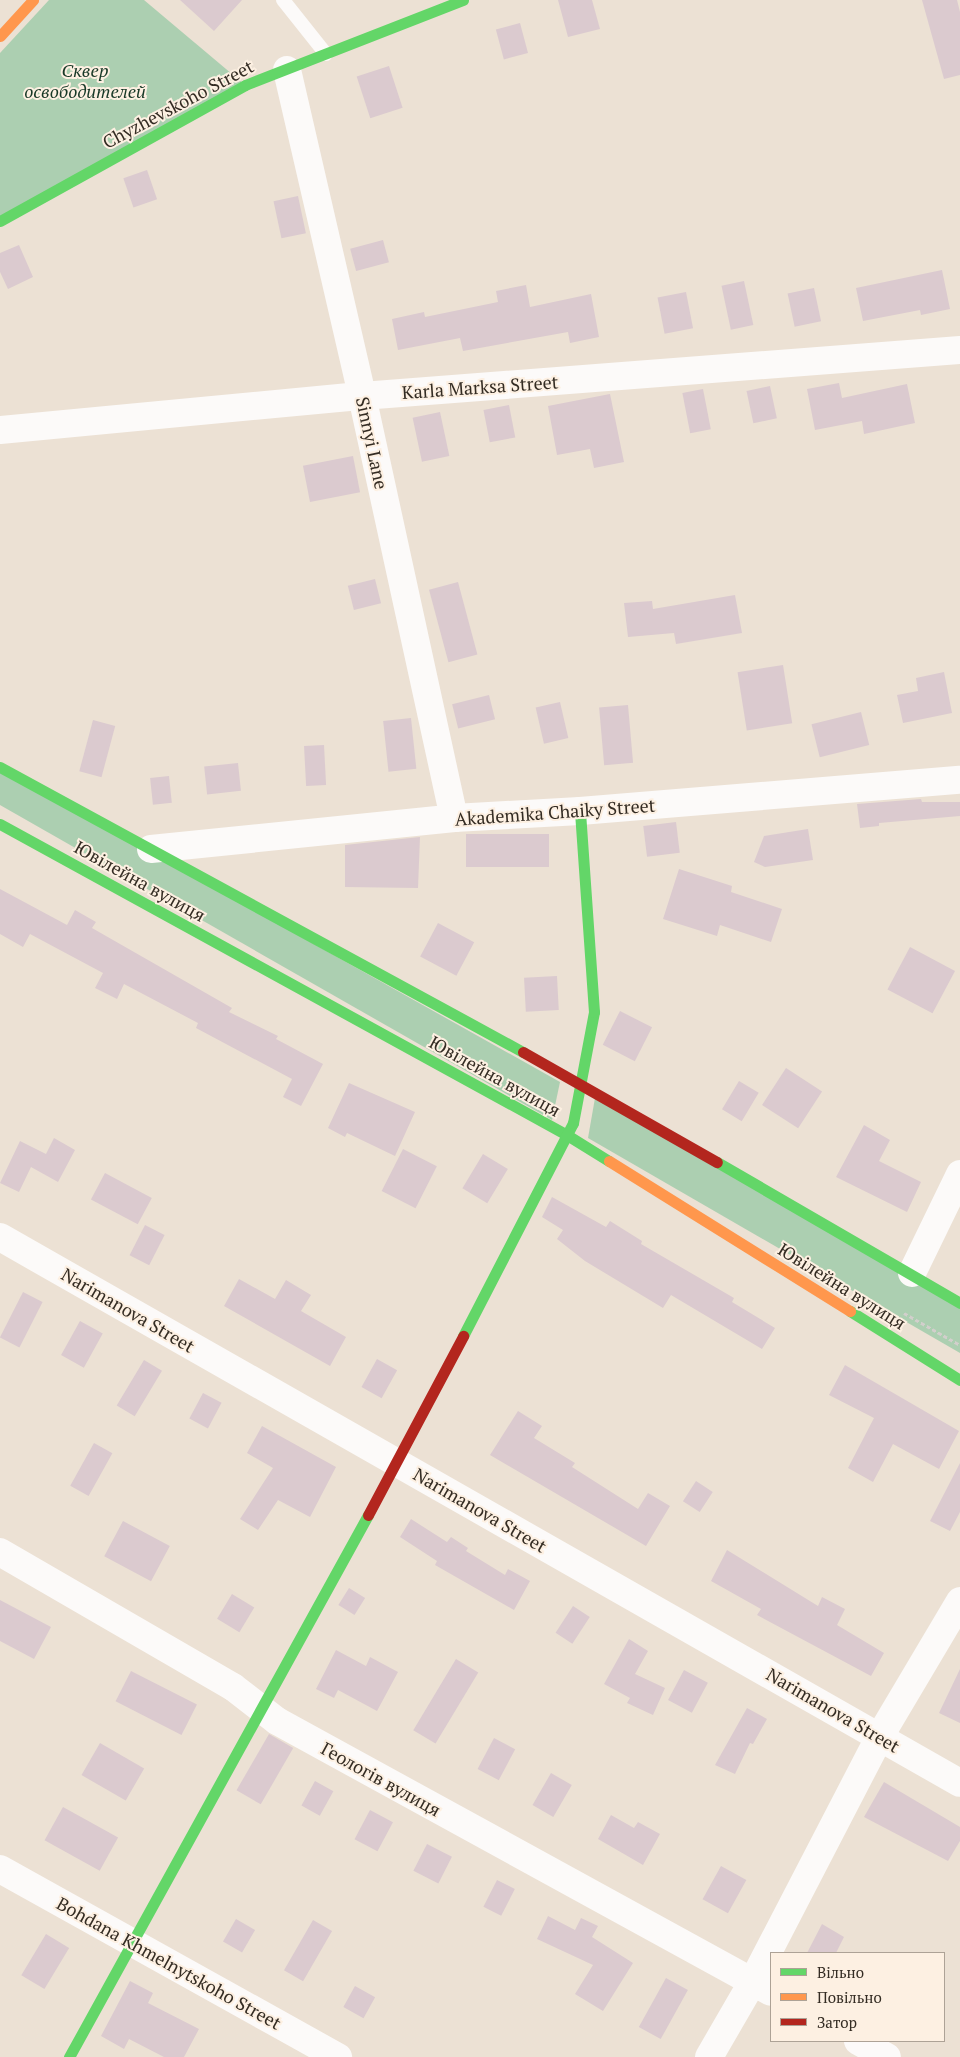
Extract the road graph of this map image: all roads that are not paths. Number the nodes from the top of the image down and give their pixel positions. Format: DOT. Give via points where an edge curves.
graph roads {
  1 [pos="33,0"];
  2 [pos="283,0"];
  3 [pos="463,0"];
  4 [pos="0,36"];
  5 [pos="326,54"];
  6 [pos="287,70"];
  7 [pos="0,221"];
  8 [pos="960,350"];
  9 [pos="362,396"];
  10 [pos="0,430"];
  11 [pos="0,767"];
  12 [pos="960,780"];
  13 [pos="580,812"];
  14 [pos="454,818"];
  15 [pos="0,824"];
  16 [pos="151,848"];
  17 [pos="583,1085"];
  18 [pos="567,1135"];
  19 [pos="960,1174"];
  20 [pos="0,1237"];
  21 [pos="912,1273"];
  22 [pos="960,1303"];
  23 [pos="960,1380"];
  24 [pos="397,1463"];
  25 [pos="0,1552"];
  26 [pos="960,1601"];
  27 [pos="262,1710"];
  28 [pos="880,1736"];
  29 [pos="960,1783"];
  30 [pos="0,1869"];
  31 [pos="133,1942"];
  32 [pos="778,1952"];
  33 [pos="770,1969"];
  34 [pos="762,1986"];
  35 [pos="860,2042"];
  36 [pos="68,2057"];
  37 [pos="338,2057"];
  38 [pos="709,2057"];
  39 [pos="887,2057"];
  1 -- 4 [label="street"];
  2 -- 5 [label="lane"];
  3 -- 5 [label="street, Chyzhevskoho Street"];
  5 -- 6 [label="street, Chyzhevskoho Street"];
  6 -- 7 [label="street, Chyzhevskoho Street" via="245,85"];
  6 -- 9 [label="street, Sinnyi Lane"];
  8 -- 9 [label="street, Karla Marksa Street"];
  9 -- 10 [label="street, Karla Marksa Street"];
  9 -- 14 [label="street, Sinnyi Lane"];
  11 -- 16 [label="street, Ювілейна вулиця"];
  12 -- 13 [label="street, Akademika Chaiky Street"];
  13 -- 14 [label="street, Akademika Chaiky Street"];
  13 -- 17 [label="street" via="594,1012"];
  14 -- 16 [label="street, Akademika Chaiky Street"];
  15 -- 18 [label="street, Ювілейна вулиця"];
  16 -- 17 [label="street, Ювілейна вулиця"];
  17 -- 18 [label="street"];
  17 -- 21 [label="street, Ювілейна вулиця"];
  18 -- 23 [label="street, Ювілейна вулиця"];
  18 -- 24 [label="street"];
  19 -- 21 [label="street"];
  20 -- 24 [label="street, Narimanova Street"];
  21 -- 22 [label="street, Ювілейна вулиця"];
  24 -- 27 [label="street"];
  24 -- 28 [label="street, Narimanova Street"];
  25 -- 27 [label="street, Геологів вулиця" via="234,1687"];
  26 -- 28 [label="street"];
  27 -- 31 [label="street"];
  27 -- 34 [label="street, Геологів вулиця" via="277,1722"];
  28 -- 29 [label="street, Narimanova Street"];
  28 -- 32 [label="street"];
  30 -- 31 [label="street, Bohdana Khmelnytskoho Street"];
  31 -- 36 [label="street"];
  31 -- 37 [label="street, Bohdana Khmelnytskoho Street"];
  33 -- 34 [label="street"];
  34 -- 38 [label="street"];
  35 -- 39 [label="street"];
}
